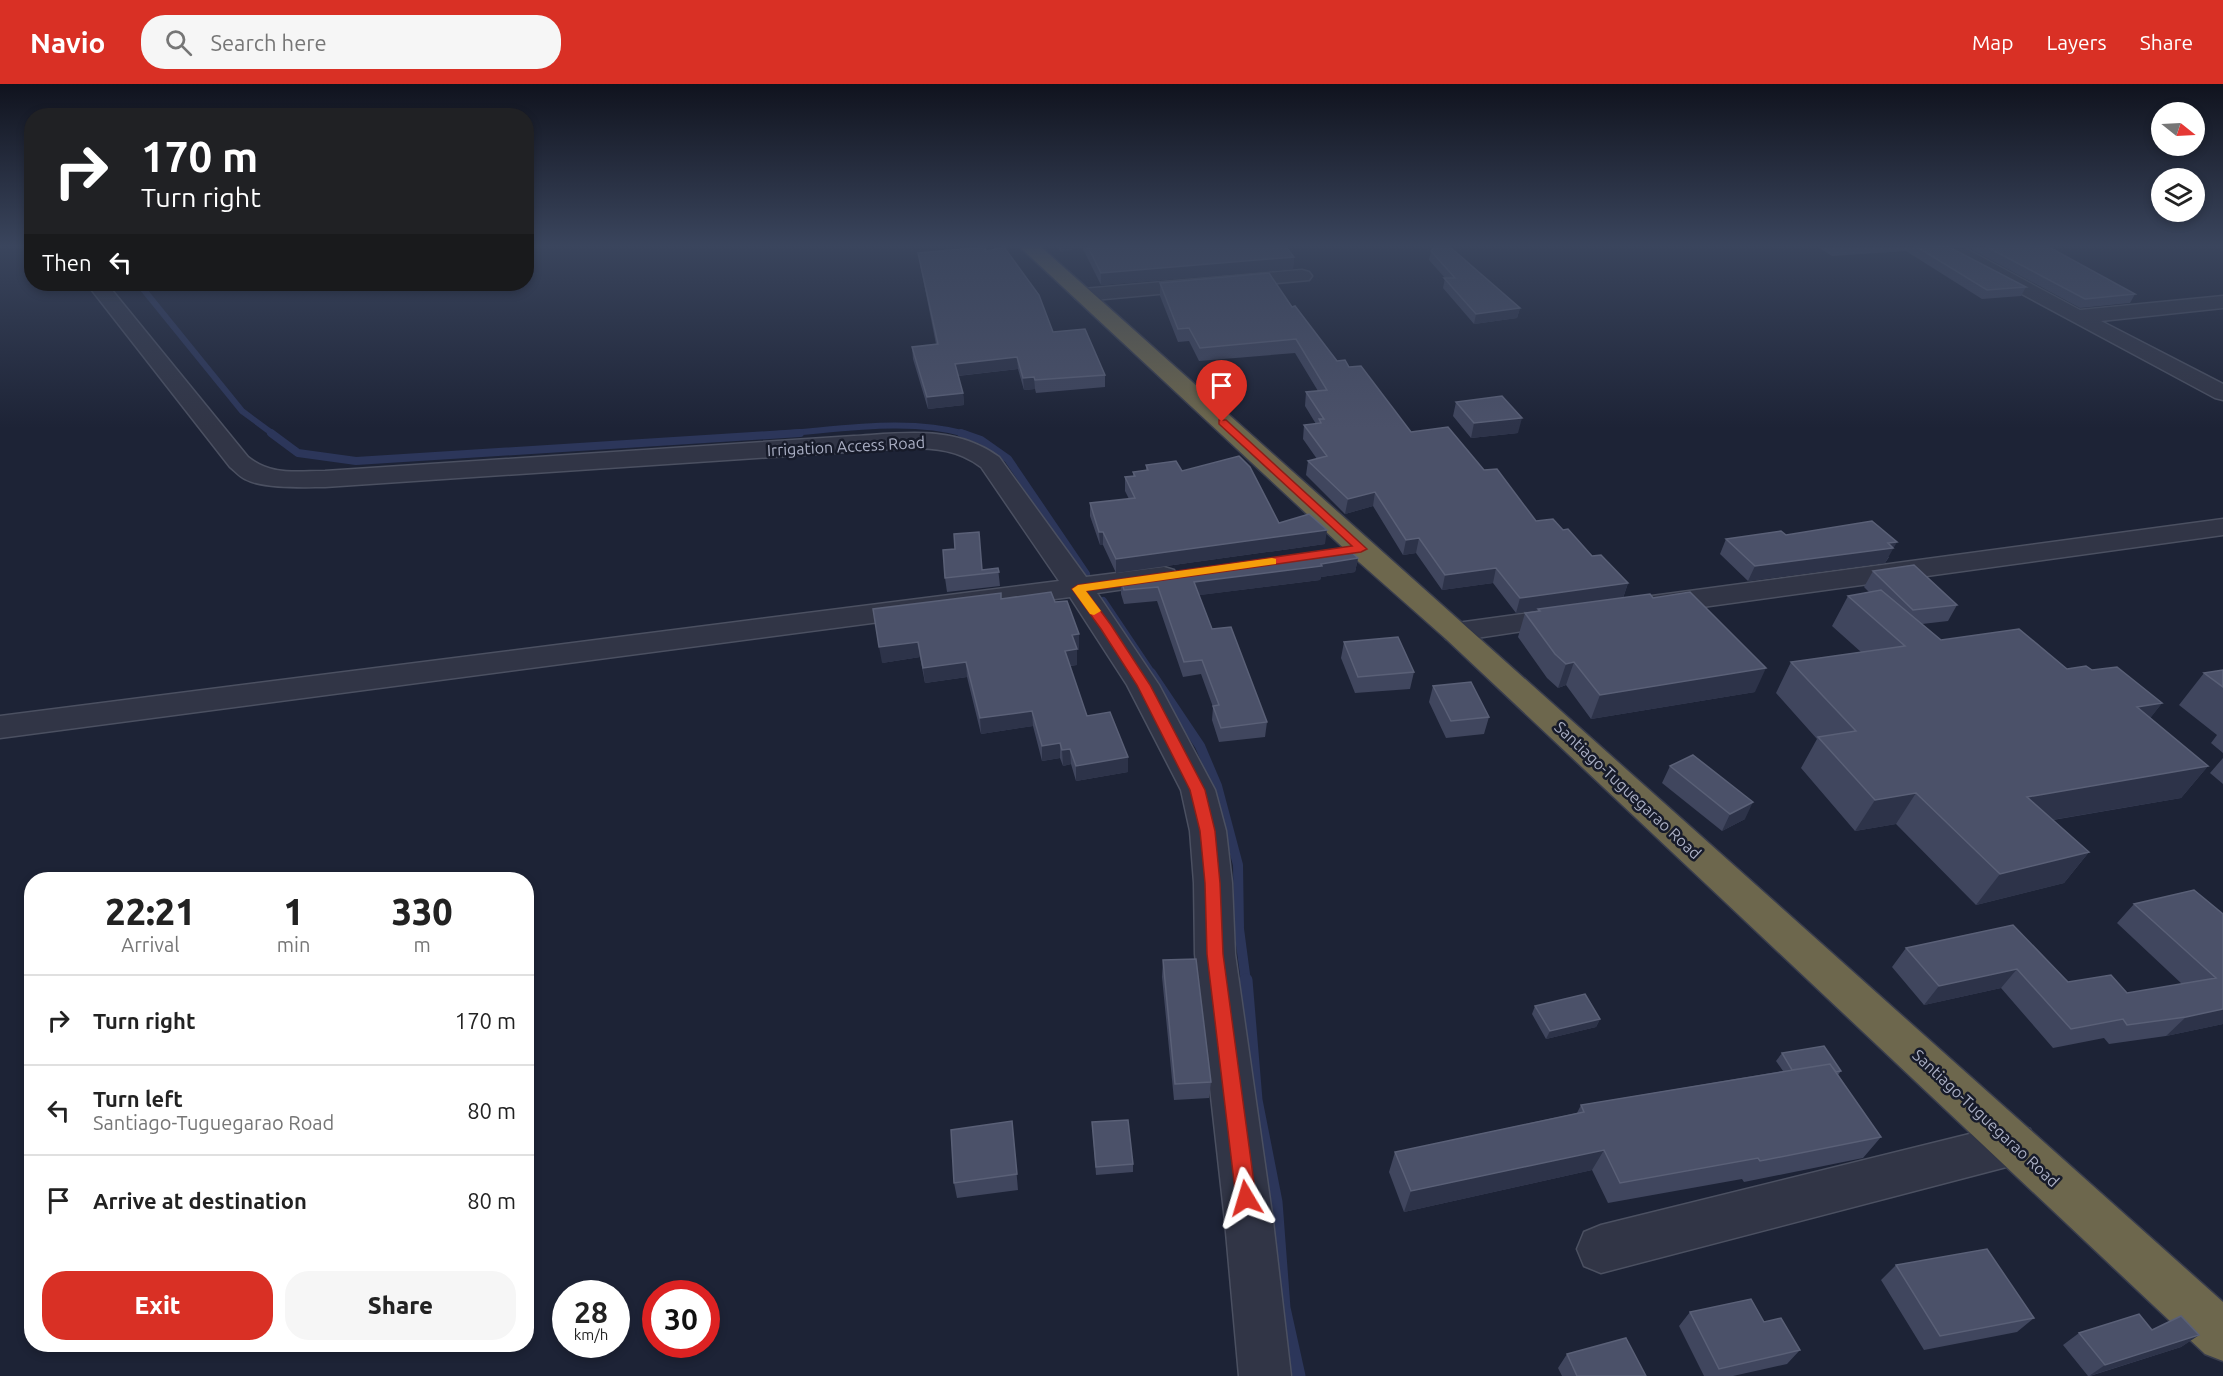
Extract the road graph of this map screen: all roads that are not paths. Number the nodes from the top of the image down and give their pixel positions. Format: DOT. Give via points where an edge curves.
graph roads {
  1 [pos="116,307"];
  2 [pos="1096,307"];
  3 [pos="2059,307"];
  4 [pos="2171,307"];
  5 [pos="2077,317"];
  6 [pos="2223,393"];
  7 [pos="2223,527"];
  8 [pos="1195,572"];
  9 [pos="1078,589"];
  10 [pos="1623,609"];
  11 [pos="1587,614"];
  12 [pos="1457,632"];
  13 [pos="0,727"];
  14 [pos="2014,1144"];
  15 [pos="1601,1249"];
  16 [pos="2223,1336"];
  17 [pos="1265,1376"];
  1 -- 9 [label="street, Irrigation Access Road" via="239,462 254,474 325,479 854,443 930,441 959,445 981,453 990,462"];
  2 -- 12 [label="highway, Santiago-Tuguegarao Road" via="1345,551"];
  3 -- 5 [label="street"];
  4 -- 5 [label="street"];
  5 -- 6 [label="street"];
  7 -- 10 [label="street"];
  8 -- 9 [label="street"];
  9 -- 13 [label="street"];
  9 -- 17 [label="street, Irrigation Access Road" via="1143,685 1198,790 1208,831 1215,954"];
  11 -- 12 [label="street"];
  12 -- 14 [label="highway, Santiago-Tuguegarao Road"];
  14 -- 15 [label="street"];
  14 -- 16 [label="highway, Santiago-Tuguegarao Road"];
}
